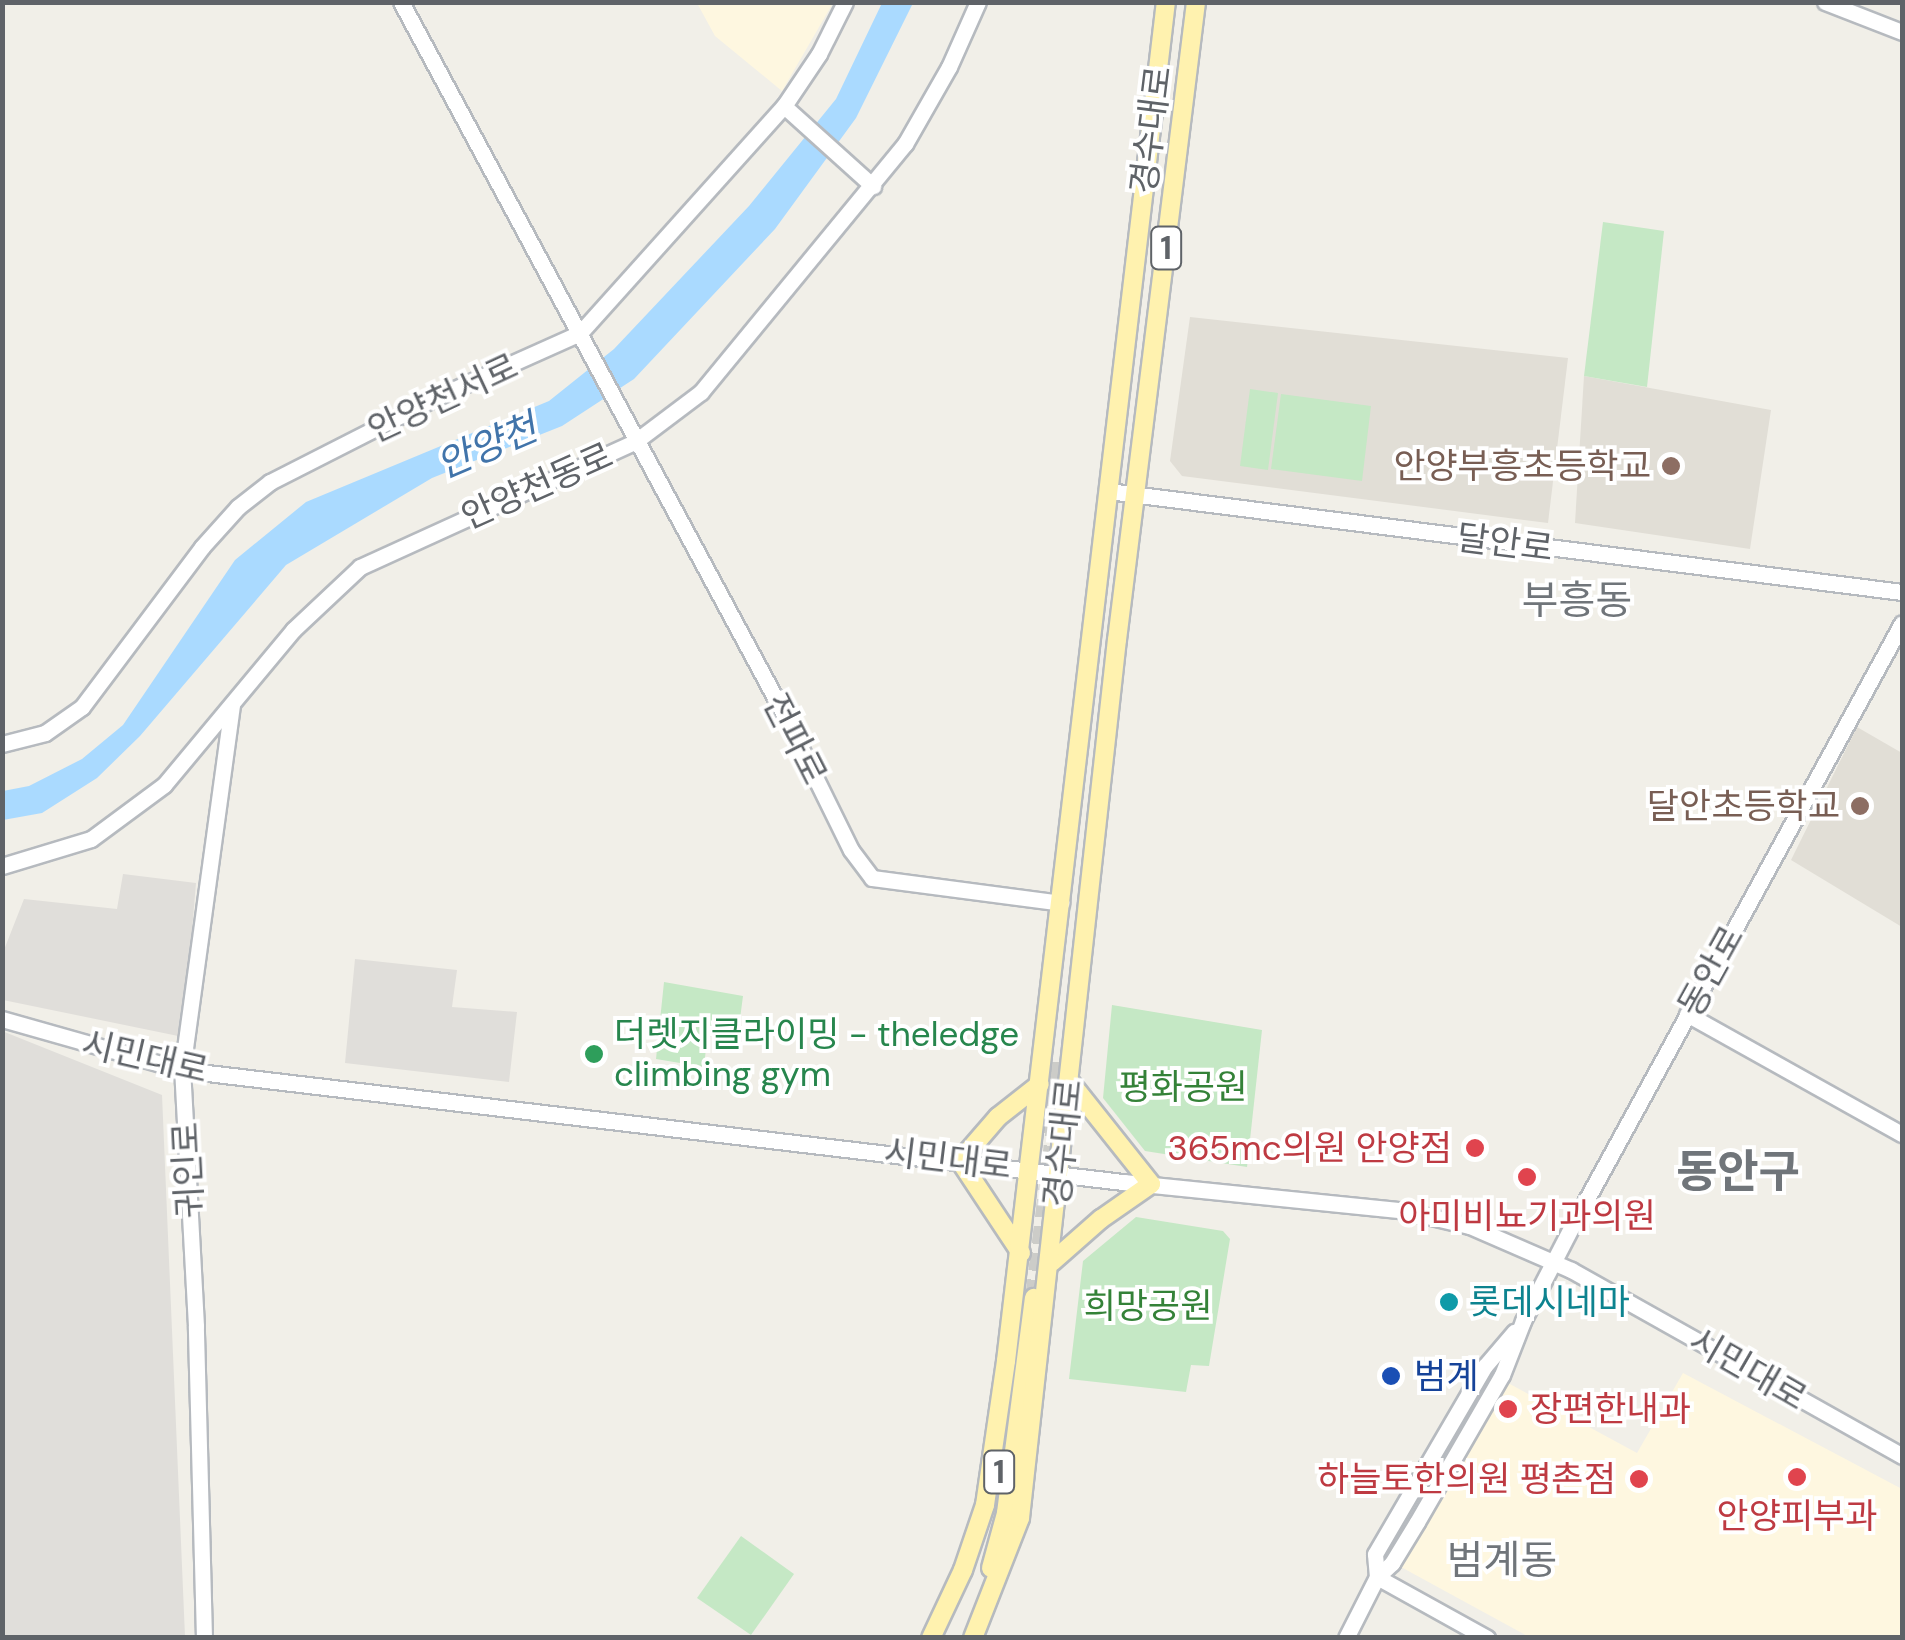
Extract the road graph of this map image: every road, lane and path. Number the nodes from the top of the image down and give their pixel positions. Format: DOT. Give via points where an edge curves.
graph roads {
  1 [pos="401,2"];
  2 [pos="844,2"];
  3 [pos="978,2"];
  4 [pos="1166,2"];
  5 [pos="1196,2"];
  6 [pos="1825,2"];
  7 [pos="1902,32"];
  8 [pos="784,106"];
  9 [pos="874,186"];
  10 [pos="583,338"];
  11 [pos="634,436"];
  12 [pos="1108,491"];
  13 [pos="1135,494"];
  14 [pos="1902,592"];
  15 [pos="1902,623"];
  16 [pos="1117,640"];
  17 [pos="1086,674"];
  18 [pos="232,705"];
  19 [pos="2,744"];
  20 [pos="2,866"];
  21 [pos="1060,903"];
  22 [pos="1688,1014"];
  23 [pos="2,1019"];
  24 [pos="182,1070"];
  25 [pos="1069,1081"];
  26 [pos="1040,1084"];
  27 [pos="1902,1134"];
  28 [pos="960,1161"];
  29 [pos="1030,1169"];
  30 [pos="1059,1173"];
  31 [pos="1151,1184"];
  32 [pos="1021,1254"];
  33 [pos="1052,1262"];
  34 [pos="1554,1262"];
  35 [pos="1902,1456"];
  36 [pos="1377,1577"];
  37 [pos="204,1638"];
  38 [pos="935,1638"];
  39 [pos="962,1638"];
  40 [pos="973,1638"];
  41 [pos="1346,1638"];
  42 [pos="1487,1638"];
  1 -- 10 [label="street"];
  2 -- 8 [label="street, 안양천서로"];
  3 -- 9 [label="street, 안양천동로" via="930,104"];
  4 -- 12 [label="main road, 경수대로 / 1"];
  5 -- 13 [label="main road, 경수대로 / 1"];
  6 -- 7 [label="street"];
  8 -- 9 [label="street"];
  8 -- 10 [label="street, 안양천서로"];
  9 -- 11 [label="street, 안양천동로" via="701,392"];
  10 -- 11 [label="street"];
  10 -- 19 [label="street, 안양천서로" via="438,396 270,482 202,546 82,708 46,733"];
  11 -- 18 [label="street, 안양천동로" via="360,566 292,630"];
  11 -- 21 [label="street, 전파로" via="851,850 872,878"];
  12 -- 13 [label="street, 달안로"];
  12 -- 17 [label="main road, 경수대로 / 1"];
  13 -- 14 [label="street, 달안로"];
  13 -- 16 [label="main road, 경수대로 / 1"];
  15 -- 22 [label="street, 동안로"];
  16 -- 17 [label="main road, 경수대로 / 1" via="1058,1059"];
  16 -- 25 [label="main road, 경수대로"];
  17 -- 21 [label="main road, 경수대로"];
  18 -- 20 [label="street, 안양천동로" via="164,785 91,839"];
  18 -- 24 [label="street, 귀인로"];
  21 -- 26 [label="main road, 경수대로"];
  22 -- 27 [label="street"];
  22 -- 34 [label="street, 동안로"];
  23 -- 24 [label="street, 시민대로"];
  24 -- 28 [label="street, 시민대로"];
  24 -- 37 [label="street, 귀인로"];
  25 -- 30 [label="main road, 경수대로"];
  25 -- 31 [label="main road"];
  26 -- 28 [label="main road" via="998,1117"];
  26 -- 29 [label="main road, 경수대로"];
  28 -- 29 [label="street, 시민대로"];
  28 -- 32 [label="main road"];
  29 -- 30 [label="street, 시민대로"];
  29 -- 32 [label="main road, 경수대로"];
  30 -- 31 [label="street, 시민대로"];
  30 -- 33 [label="main road, 경수대로"];
  31 -- 33 [label="main road"];
  31 -- 34 [label="street, 시민대로" via="1401,1210 1470,1226"];
  32 -- 38 [label="main road, 경수대로" via="985,1505"];
  33 -- 40 [label="main road, 경수대로" via="1020,1518"];
  34 -- 35 [label="street, 시민대로"];
  34 -- 36 [label="street, 동안로" via="1487,1402 1400,1550"];
  36 -- 41 [label="street, 동안로"];
  36 -- 42 [label="street"];
  38 -- 39 [label="main road, 경수대로 / 1" via="972,1572 993,1509 1028,1297 1006,1513 988,1580"];
}
